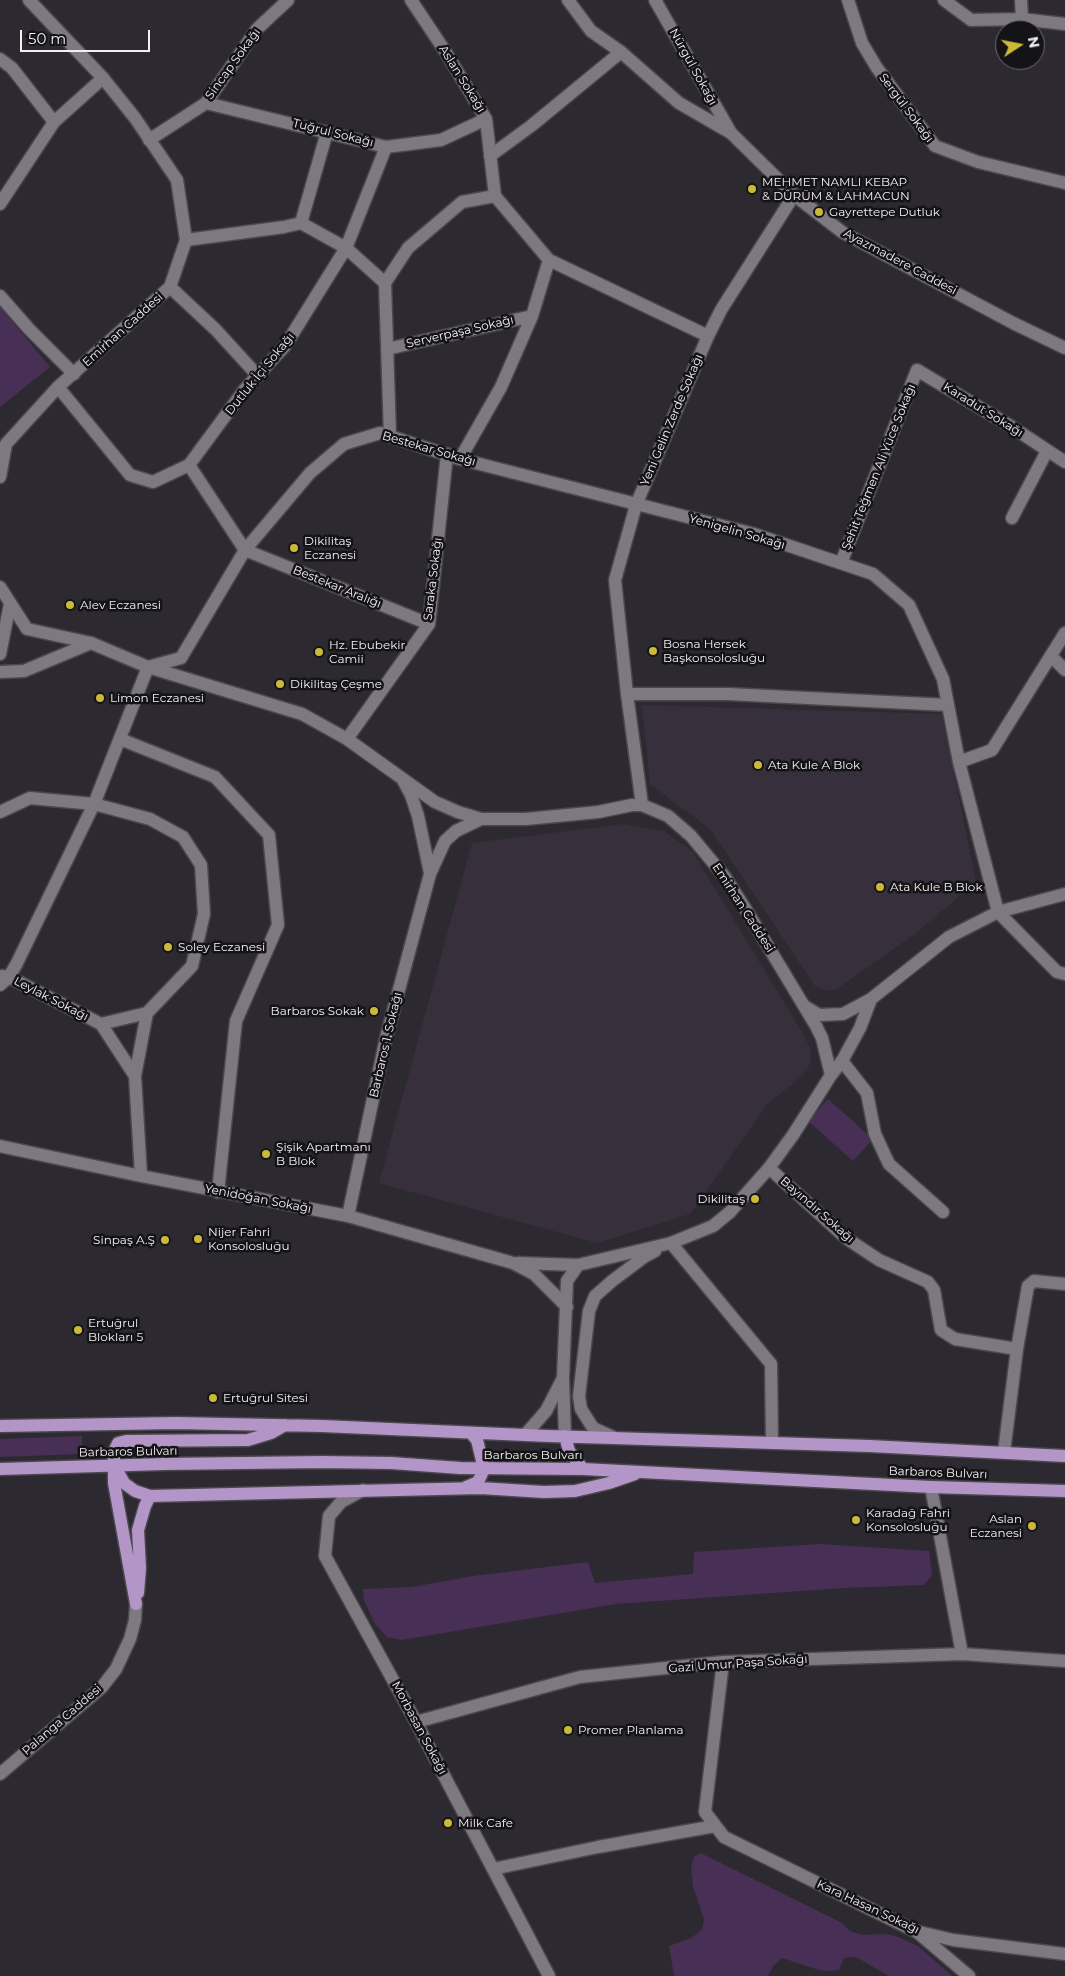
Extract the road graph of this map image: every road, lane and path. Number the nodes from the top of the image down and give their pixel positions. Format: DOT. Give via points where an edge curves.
graph roads {
  1 [pos="29,0"];
  2 [pos="288,0"];
  3 [pos="411,0"];
  4 [pos="568,0"];
  5 [pos="655,0"];
  6 [pos="842,0"];
  7 [pos="944,0"];
  8 [pos="1021,0"];
  9 [pos="850,5"];
  10 [pos="1022,19"];
  11 [pos="1065,24"];
  12 [pos="621,52"];
  13 [pos="0,59"];
  14 [pos="103,78"];
  15 [pos="206,102"];
  16 [pos="486,119"];
  17 [pos="54,122"];
  18 [pos="327,132"];
  19 [pos="730,133"];
  20 [pos="149,140"];
  21 [pos="386,147"];
  22 [pos="490,156"];
  23 [pos="1065,183"];
  24 [pos="794,195"];
  25 [pos="495,196"];
  26 [pos="0,204"];
  27 [pos="301,223"];
  28 [pos="186,240"];
  29 [pos="346,248"];
  30 [pos="549,260"];
  31 [pos="385,283"];
  32 [pos="170,287"];
  33 [pos="0,296"];
  34 [pos="532,316"];
  35 [pos="708,336"];
  36 [pos="1065,348"];
  37 [pos="387,349"];
  38 [pos="917,370"];
  39 [pos="74,374"];
  40 [pos="258,376"];
  41 [pos="58,388"];
  42 [pos="390,436"];
  43 [pos="3,443"];
  44 [pos="1047,451"];
  45 [pos="447,454"];
  46 [pos="460,459"];
  47 [pos="1065,462"];
  48 [pos="189,465"];
  49 [pos="0,478"];
  50 [pos="636,505"];
  51 [pos="1012,518"];
  52 [pos="245,550"];
  53 [pos="841,563"];
  54 [pos="0,587"];
  55 [pos="10,604"];
  56 [pos="429,624"];
  57 [pos="1065,633"];
  58 [pos="92,643"];
  59 [pos="0,654"];
  60 [pos="1051,656"];
  61 [pos="148,667"];
  62 [pos="1065,670"];
  63 [pos="0,672"];
  64 [pos="626,694"];
  65 [pos="948,705"];
  66 [pos="347,739"];
  67 [pos="120,740"];
  68 [pos="959,762"];
  69 [pos="401,776"];
  70 [pos="94,804"];
  71 [pos="642,805"];
  72 [pos="0,812"];
  73 [pos="481,819"];
  74 [pos="430,874"];
  75 [pos="1065,894"];
  76 [pos="998,912"];
  77 [pos="1065,974"];
  78 [pos="3,979"];
  79 [pos="871,999"];
  80 [pos="805,1007"];
  81 [pos="147,1013"];
  82 [pos="101,1024"];
  83 [pos="842,1061"];
  84 [pos="831,1075"];
  85 [pos="135,1076"];
  86 [pos="0,1146"];
  87 [pos="769,1168"];
  88 [pos="141,1176"];
  89 [pos="218,1192"];
  90 [pos="943,1212"];
  91 [pos="348,1216"];
  92 [pos="671,1243"];
  93 [pos="513,1263"];
  94 [pos="578,1266"];
  95 [pos="1065,1284"];
  96 [pos="567,1307"];
  97 [pos="1017,1348"];
  98 [pos="563,1378"];
  99 [pos="284,1425"];
  100 [pos="0,1426"];
  101 [pos="471,1432"];
  102 [pos="525,1435"];
  103 [pos="565,1436"];
  104 [pos="615,1438"];
  105 [pos="772,1442"];
  106 [pos="1004,1452"];
  107 [pos="1065,1456"];
  108 [pos="114,1465"];
  109 [pos="484,1469"];
  110 [pos="582,1469"];
  111 [pos="0,1470"];
  112 [pos="640,1472"];
  113 [pos="931,1487"];
  114 [pos="464,1488"];
  115 [pos="363,1490"];
  116 [pos="1065,1491"];
  117 [pos="150,1496"];
  118 [pos="136,1604"];
  119 [pos="962,1654"];
  120 [pos="1065,1661"];
  121 [pos="723,1662"];
  122 [pos="416,1722"];
  123 [pos="0,1774"];
  124 [pos="716,1826"];
  125 [pos="493,1869"];
  126 [pos="915,1930"];
  127 [pos="1065,1954"];
  128 [pos="549,1976"];
  129 [pos="969,1976"];
  1 -- 14 [label="street, Emirhan Caddesi"];
  2 -- 15 [label="street, Sincap Sokağı" via="257,29"];
  3 -- 16 [label="street, Aslan Sokağı"];
  4 -- 12 [label="street, Ayazmadere Caddesi" via="591,31"];
  5 -- 19 [label="street, Nürgül Sokağı"];
  6 -- 9 [label="street"];
  7 -- 10 [label="street" via="970,20"];
  8 -- 10 [label="street"];
  9 -- 23 [label="street, Sergül Sokağı" via="862,43 876,68 935,146 978,162"];
  10 -- 11 [label="street"];
  12 -- 19 [label="street, Ayazmadere Caddesi" via="679,103"];
  12 -- 22 [label="street"];
  13 -- 17 [label="street" via="12,68"];
  14 -- 17 [label="street"];
  14 -- 20 [label="street, Emirhan Caddesi"];
  15 -- 18 [label="street, Tuğrul Sokağı"];
  15 -- 20 [label="street, Sincap Sokağı"];
  16 -- 21 [label="street, Tuğrul Sokağı" via="442,140"];
  16 -- 22 [label="street, Aslan Sokağı"];
  17 -- 26 [label="street"];
  18 -- 21 [label="street, Tuğrul Sokağı"];
  18 -- 27 [label="street"];
  19 -- 24 [label="street, Ayazmadere Caddesi"];
  20 -- 28 [label="street, Emirhan Caddesi" via="177,180"];
  21 -- 29 [label="street, Dutluk İçi Sokağı"];
  22 -- 25 [label="street, Aslan Sokağı"];
  24 -- 35 [label="street, Yeni Gelin Zerde Sokağı"];
  24 -- 36 [label="street, Ayazmadere Caddesi" via="842,232"];
  25 -- 30 [label="street"];
  25 -- 31 [label="street" via="462,202 408,248"];
  27 -- 28 [label="street"];
  27 -- 29 [label="street"];
  28 -- 32 [label="street, Emirhan Caddesi"];
  29 -- 31 [label="street"];
  29 -- 40 [label="street, Dutluk İçi Sokağı" via="286,346"];
  30 -- 34 [label="street"];
  30 -- 35 [label="street"];
  31 -- 37 [label="street"];
  32 -- 39 [label="street, Emirhan Caddesi"];
  32 -- 40 [label="street"];
  33 -- 39 [label="street"];
  34 -- 37 [label="street, Serverpaşa Sokağı"];
  34 -- 46 [label="street" via="501,387"];
  35 -- 50 [label="street, Yeni Gelin Zerde Sokağı"];
  37 -- 42 [label="street"];
  38 -- 44 [label="street, Karadut Sokağı"];
  38 -- 53 [label="street, Şehit Teğmen Ali Yüce Sokağı"];
  39 -- 41 [label="street, Emirhan Caddesi"];
  40 -- 48 [label="street, Dutluk İçi Sokağı"];
  41 -- 43 [label="street, Emirhan Caddesi"];
  41 -- 48 [label="street, Dutluk İçi Sokağı" via="130,475 153,482"];
  42 -- 45 [label="street, Bestekar Sokağı"];
  42 -- 52 [label="street, Bestekar Sokağı" via="380,432 344,444 310,473"];
  43 -- 49 [label="street, Emirhan Caddesi"];
  44 -- 47 [label="street, Karadut Sokağı"];
  44 -- 51 [label="street"];
  45 -- 46 [label="street, Bestekar Sokağı"];
  45 -- 56 [label="street, Saraka Sokağı"];
  46 -- 50 [label="street, Bestekar Sokağı"];
  48 -- 52 [label="street"];
  50 -- 53 [label="street, Yenigelin Sokağı" via="754,534"];
  50 -- 64 [label="street" via="615,580"];
  52 -- 56 [label="street, Bestekar Aralığı"];
  52 -- 61 [label="street, Bestekar Sokağı" via="181,658"];
  53 -- 65 [label="street, Yenigelin Sokağı" via="873,574 909,606 943,679"];
  54 -- 55 [label="street"];
  55 -- 58 [label="street" via="27,629"];
  55 -- 59 [label="street"];
  56 -- 66 [label="street, Saraka Sokağı"];
  57 -- 60 [label="street"];
  58 -- 61 [label="street"];
  58 -- 63 [label="street" via="24,670"];
  60 -- 62 [label="street"];
  60 -- 68 [label="street" via="992,750"];
  61 -- 66 [label="street" via="302,714"];
  61 -- 67 [label="street"];
  64 -- 65 [label="street" via="728,694"];
  64 -- 71 [label="street"];
  65 -- 68 [label="street, Yenigelin Sokağı"];
  66 -- 69 [label="street"];
  67 -- 70 [label="street"];
  67 -- 89 [label="street" via="215,777 270,835 278,925 236,1021"];
  68 -- 76 [label="street, Yenigelin Sokağı"];
  69 -- 73 [label="street" via="435,802"];
  69 -- 74 [label="street" via="418,816"];
  70 -- 72 [label="street" via="30,798"];
  70 -- 78 [label="street"];
  70 -- 81 [label="street" via="150,819 183,837 201,865 204,914 192,966"];
  71 -- 73 [label="street, Emirhan Caddesi" via="526,819"];
  71 -- 80 [label="street, Emirhan Caddesi" via="674,821 725,877"];
  73 -- 74 [label="street, Barbaros 1. Sokağı" via="456,831 445,841"];
  74 -- 91 [label="street, Barbaros 1. Sokağı" via="386,1038"];
  75 -- 76 [label="street"];
  76 -- 77 [label="street" via="1056,972"];
  76 -- 79 [label="street" via="949,937"];
  78 -- 82 [label="street, Leylak Sokağı"];
  79 -- 80 [label="street" via="843,1014 820,1015"];
  79 -- 83 [label="street"];
  80 -- 84 [label="street, Emirhan Caddesi" via="822,1038"];
  81 -- 82 [label="street"];
  81 -- 85 [label="street"];
  82 -- 85 [label="street"];
  83 -- 84 [label="street"];
  83 -- 90 [label="street" via="868,1093 876,1134 889,1164"];
  84 -- 87 [label="street"];
  85 -- 88 [label="street"];
  86 -- 88 [label="street, Yenidoğan Sokağı"];
  87 -- 92 [label="street" via="730,1212 713,1226"];
  87 -- 97 [label="street, Bayındır Sokağı" via="846,1238 880,1260 928,1282 934,1290 941,1330 955,1339"];
  88 -- 89 [label="street, Yenidoğan Sokağı"];
  89 -- 91 [label="street, Yenidoğan Sokağı"];
  91 -- 93 [label="street, Yenidoğan Sokağı"];
  92 -- 94 [label="street"];
  92 -- 104 [label="street" via="644,1257 612,1281 595,1296 589,1311 579,1396 581,1409 593,1428"];
  92 -- 105 [label="street" via="771,1364"];
  93 -- 94 [label="street"];
  93 -- 96 [label="street" via="534,1274"];
  94 -- 96 [label="street" via="567,1281"];
  95 -- 97 [label="street" via="1034,1281 1028,1286"];
  96 -- 98 [label="street"];
  97 -- 106 [label="street"];
  98 -- 102 [label="street" via="546,1411"];
  98 -- 103 [label="street"];
  99 -- 100 [label="main road, Barbaros Bulvarı" via="176,1422"];
  99 -- 101 [label="main road, Barbaros Bulvarı"];
  99 -- 108 [label="main road" via="248,1440 126,1441 118,1443"];
  101 -- 102 [label="main road, Barbaros Bulvarı"];
  101 -- 109 [label="main road" via="481,1451"];
  102 -- 103 [label="main road, Barbaros Bulvarı"];
  103 -- 104 [label="main road, Barbaros Bulvarı"];
  103 -- 110 [label="main road" via="569,1451"];
  104 -- 105 [label="main road, Barbaros Bulvarı"];
  105 -- 106 [label="main road, Barbaros Bulvarı"];
  106 -- 107 [label="main road, Barbaros Bulvarı"];
  108 -- 109 [label="main road, Barbaros Bulvarı" via="322,1462"];
  108 -- 111 [label="main road, Barbaros Bulvarı"];
  108 -- 117 [label="main road" via="124,1483"];
  108 -- 118 [label="main road" via="118,1512"];
  109 -- 110 [label="main road, Barbaros Bulvarı"];
  109 -- 114 [label="main road" via="478,1482"];
  110 -- 112 [label="main road, Barbaros Bulvarı"];
  112 -- 113 [label="main road, Barbaros Bulvarı"];
  112 -- 114 [label="main road" via="609,1484 575,1491"];
  113 -- 116 [label="main road, Barbaros Bulvarı"];
  113 -- 119 [label="street"];
  114 -- 115 [label="main road"];
  115 -- 117 [label="main road"];
  115 -- 122 [label="street, Morbasan Sokağı" via="342,1502 329,1516 325,1556"];
  117 -- 118 [label="main road" via="138,1530 140,1583"];
  118 -- 123 [label="street, Palanga Caddesi" via="130,1639 116,1669 92,1696"];
  119 -- 120 [label="street, Gazi Umur Paşa Sokağı"];
  119 -- 121 [label="street, Gazi Umur Paşa Sokağı"];
  121 -- 122 [label="street, Gazi Umur Paşa Sokağı" via="580,1677"];
  121 -- 124 [label="street, Kara Hasan Sokağı" via="705,1812"];
  122 -- 125 [label="street, Morbasan Sokağı"];
  124 -- 125 [label="street"];
  124 -- 126 [label="street, Kara Hasan Sokağı" via="724,1837"];
  125 -- 128 [label="street, Morbasan Sokağı"];
  126 -- 127 [label="street, Kara Hasan Sokağı" via="953,1940"];
  126 -- 129 [label="street"];
}
